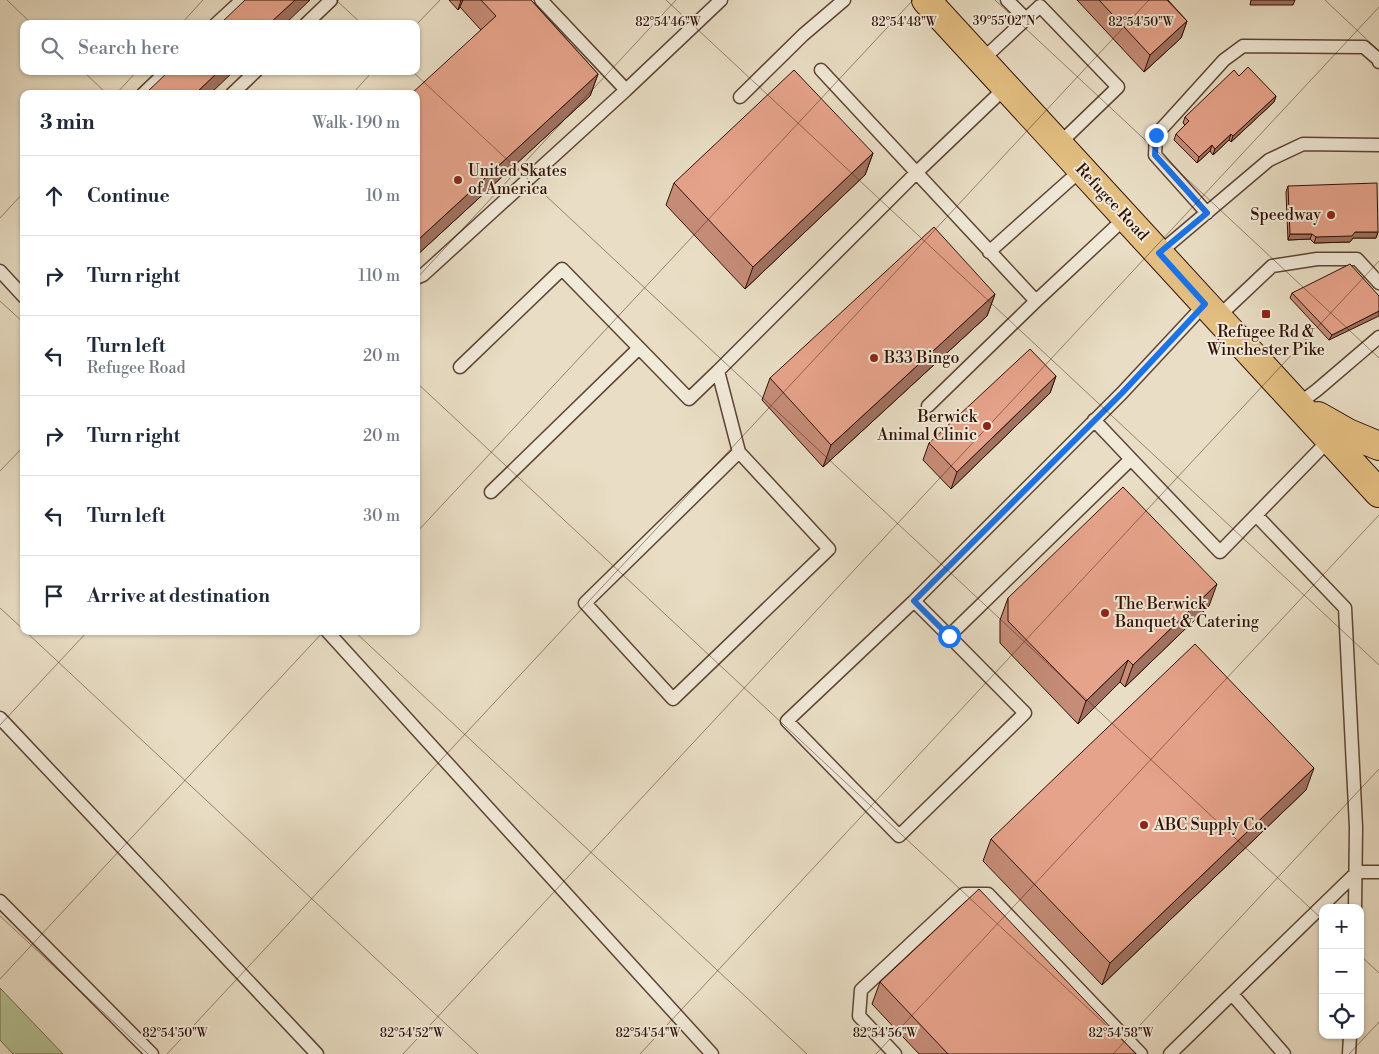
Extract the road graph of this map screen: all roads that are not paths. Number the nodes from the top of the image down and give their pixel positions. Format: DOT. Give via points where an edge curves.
graph roads {
  1 [pos="242,0"];
  2 [pos="331,0"];
  3 [pos="541,0"];
  4 [pos="844,0"];
  5 [pos="926,0"];
  6 [pos="1007,0"];
  7 [pos="717,1"];
  8 [pos="1026,19"];
  9 [pos="220,20"];
  10 [pos="310,20"];
  11 [pos="982,60"];
  12 [pos="1379,62"];
  13 [pos="821,70"];
  14 [pos="162,75"];
  15 [pos="252,75"];
  16 [pos="1006,86"];
  17 [pos="147,90"];
  18 [pos="236,90"];
  19 [pos="626,90"];
  20 [pos="740,97"];
  21 [pos="1059,144"];
  22 [pos="1379,145"];
  23 [pos="1082,169"];
  24 [pos="916,173"];
  25 [pos="1207,213"];
  26 [pos="1126,218"];
  27 [pos="989,252"];
  28 [pos="1159,253"];
  29 [pos="0,271"];
  30 [pos="420,276"];
  31 [pos="1379,283"];
  32 [pos="20,293"];
  33 [pos="1036,301"];
  34 [pos="1212,311"];
  35 [pos="1379,337"];
  36 [pos="638,349"];
  37 [pos="460,367"];
  38 [pos="718,371"];
  39 [pos="1297,404"];
  40 [pos="928,406"];
  41 [pos="1094,420"];
  42 [pos="1330,439"];
  43 [pos="1379,446"];
  44 [pos="739,452"];
  45 [pos="1131,459"];
  46 [pos="491,492"];
  47 [pos="1379,493"];
  48 [pos="1256,515"];
  49 [pos="914,601"];
  50 [pos="331,635"];
  51 [pos="949,636"];
  52 [pos="0,718"];
  53 [pos="1357,872"];
  54 [pos="1379,872"];
  55 [pos="0,901"];
  56 [pos="1355,904"];
  57 [pos="1232,994"];
  58 [pos="1350,1039"];
  59 [pos="1176,1052"];
  60 [pos="152,1054"];
  61 [pos="317,1054"];
  62 [pos="712,1054"];
  63 [pos="895,1054"];
  64 [pos="1141,1054"];
  65 [pos="1284,1054"];
  66 [pos="1349,1054"];
  1 -- 9 [label="lane"];
  2 -- 10 [label="lane"];
  3 -- 19 [label="lane"];
  4 -- 20 [label="lane"];
  5 -- 11 [label="main road, Refugee Road"];
  6 -- 8 [label="lane"];
  7 -- 19 [label="lane"];
  8 -- 11 [label="lane"];
  8 -- 21 [label="lane" via="1040,6 1118,87"];
  11 -- 16 [label="main road, Refugee Road"];
  12 -- 25 [label="lane" via="1364,46 1242,46 1224,60 1156,135 1155,155"];
  13 -- 24 [label="lane"];
  14 -- 17 [label="lane"];
  15 -- 18 [label="lane"];
  16 -- 21 [label="main road, Refugee Road"];
  16 -- 24 [label="lane"];
  19 -- 30 [label="lane"];
  21 -- 23 [label="main road, Refugee Road"];
  22 -- 25 [label="lane" via="1303,144 1269,160"];
  23 -- 26 [label="main road, Refugee Road"];
  23 -- 27 [label="lane"];
  24 -- 27 [label="lane"];
  24 -- 38 [label="lane"];
  25 -- 28 [label="lane"];
  26 -- 28 [label="main road, Refugee Road"];
  26 -- 33 [label="lane"];
  27 -- 33 [label="lane"];
  28 -- 34 [label="main road, Refugee Road"];
  29 -- 32 [label="lane"];
  31 -- 34 [label="lane" via="1357,258 1316,259 1272,266"];
  33 -- 40 [label="lane"];
  34 -- 39 [label="main road, Refugee Road"];
  34 -- 41 [label="lane"];
  35 -- 39 [label="lane"];
  36 -- 37 [label="lane" via="562,269"];
  36 -- 38 [label="lane" via="689,399"];
  36 -- 46 [label="lane"];
  38 -- 44 [label="lane"];
  39 -- 42 [label="main road, Refugee Road"];
  39 -- 43 [label="main road" via="1348,433"];
  41 -- 45 [label="lane"];
  41 -- 49 [label="lane"];
  42 -- 47 [label="main road, Refugee Road"];
  42 -- 48 [label="lane"];
  44 -- 44 [label="lane" via="829,549 673,699 585,603"];
  45 -- 48 [label="lane" via="1220,552"];
  45 -- 51 [label="lane"];
  48 -- 53 [label="lane" via="1346,608"];
  49 -- 51 [label="lane"];
  49 -- 51 [label="lane" via="787,722 899,836 1025,713"];
  50 -- 62 [label="lane"];
  52 -- 61 [label="lane"];
  53 -- 54 [label="lane"];
  53 -- 56 [label="lane"];
  53 -- 57 [label="lane"];
  55 -- 60 [label="lane"];
  57 -- 59 [label="lane"];
  57 -- 65 [label="lane"];
  58 -- 66 [label="lane"];
  63 -- 64 [label="lane" via="859,1016 861,990 964,894 988,894"];
}
